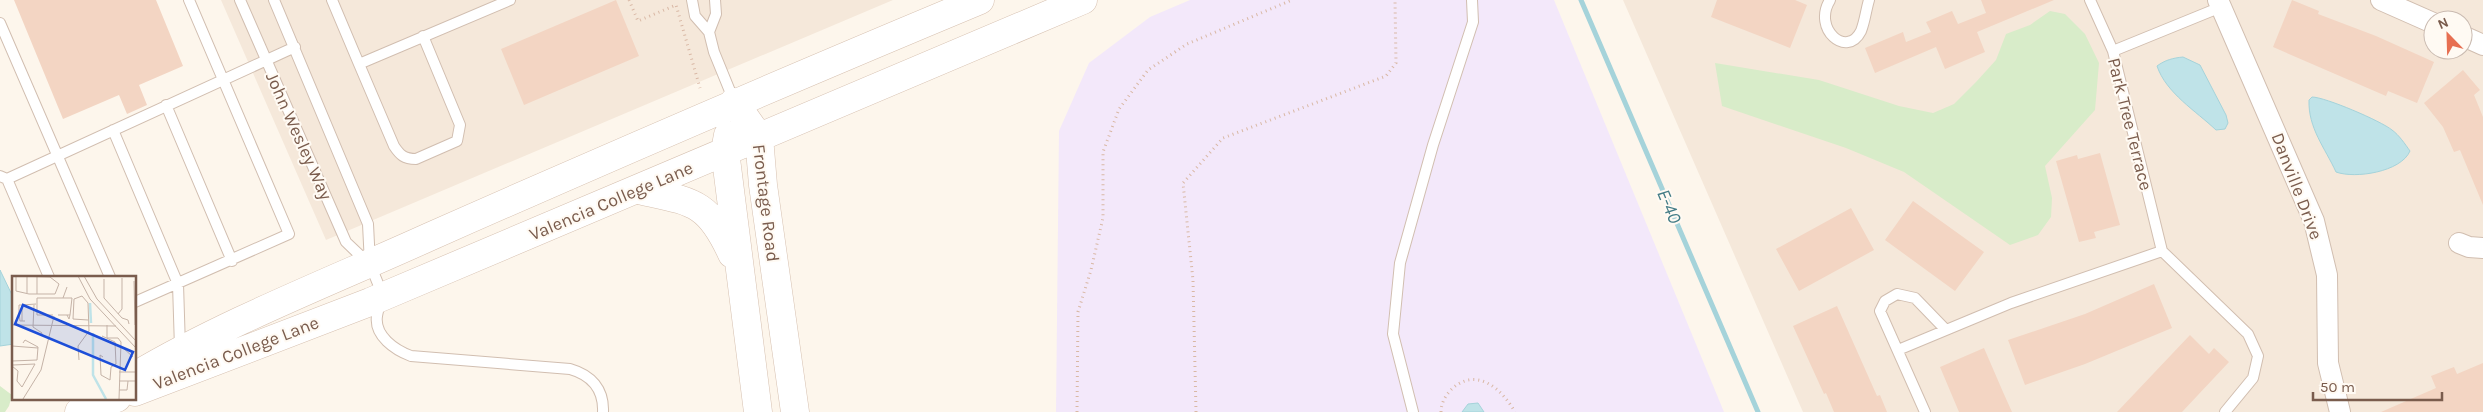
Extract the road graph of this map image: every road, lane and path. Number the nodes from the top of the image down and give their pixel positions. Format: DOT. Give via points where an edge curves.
graph roads {
  1 [pos="189,0"];
  2 [pos="240,0"];
  3 [pos="274,0"];
  4 [pos="332,0"];
  5 [pos="510,0"];
  6 [pos="629,0"];
  7 [pos="692,0"];
  8 [pos="715,0"];
  9 [pos="980,0"];
  10 [pos="1083,0"];
  11 [pos="1292,0"];
  12 [pos="1395,0"];
  13 [pos="1472,0"];
  14 [pos="1830,0"];
  15 [pos="1869,0"];
  16 [pos="2090,0"];
  17 [pos="2381,0"];
  18 [pos="2219,3"];
  19 [pos="2423,19"];
  20 [pos="0,23"];
  21 [pos="709,32"];
  22 [pos="423,36"];
  23 [pos="295,47"];
  24 [pos="2113,51"];
  25 [pos="266,60"];
  26 [pos="359,64"];
  27 [pos="223,78"];
  28 [pos="700,88"];
  29 [pos="734,102"];
  30 [pos="166,105"];
  31 [pos="113,130"];
  32 [pos="759,137"];
  33 [pos="725,152"];
  34 [pos="58,156"];
  35 [pos="3,177"];
  36 [pos="639,190"];
  37 [pos="2459,243"];
  38 [pos="2483,248"];
  39 [pos="2162,251"];
  40 [pos="232,260"];
  41 [pos="370,264"];
  42 [pos="740,273"];
  43 [pos="49,276"];
  44 [pos="110,276"];
  45 [pos="178,284"];
  46 [pos="384,296"];
  47 [pos="136,302"];
  48 [pos="1945,329"];
  49 [pos="1898,350"];
  50 [pos="180,351"];
  51 [pos="136,375"];
  52 [pos="136,392"];
  53 [pos="95,400"];
  54 [pos="112,400"];
  55 [pos="75,412"];
  56 [pos="79,412"];
  57 [pos="603,412"];
  58 [pos="758,412"];
  59 [pos="795,412"];
  60 [pos="1077,412"];
  61 [pos="1196,412"];
  62 [pos="1413,412"];
  63 [pos="1441,412"];
  64 [pos="1515,412"];
  65 [pos="1925,412"];
  66 [pos="2225,412"];
  67 [pos="2340,412"];
  1 -- 27 [label="lane"];
  2 -- 25 [label="lane, John Wesley Way"];
  3 -- 23 [label="lane, John Wesley Way"];
  4 -- 26 [label="lane"];
  5 -- 22 [label="lane"];
  6 -- 28 [label="path" via="638,21 676,5"];
  7 -- 21 [label="lane" via="695,16"];
  8 -- 21 [label="lane" via="716,14"];
  9 -- 29 [label="street, Valencia College Lane"];
  10 -- 32 [label="street, Valencia College Lane"];
  11 -- 60 [label="path" via="1187,44 1148,70 1119,109 1103,152 1103,218 1078,312"];
  12 -- 61 [label="path" via="1396,63 1386,76 1223,138 1183,183 1193,280"];
  13 -- 62 [label="lane" via="1473,22 1433,145 1400,263 1393,334"];
  14 -- 15 [label="lane" via="1824,18 1826,26 1830,34 1842,42 1849,41 1860,32"];
  16 -- 24 [label="lane, Park Tree Terrace"];
  17 -- 19 [label="street"];
  18 -- 24 [label="lane"];
  18 -- 67 [label="street, Danville Drive" via="2314,221 2327,275 2328,363"];
  20 -- 34 [label="lane"];
  21 -- 29 [label="lane"];
  22 -- 26 [label="lane"];
  22 -- 26 [label="lane" via="460,125 457,141 416,160 400,155 394,146"];
  23 -- 25 [label="lane"];
  23 -- 41 [label="lane, John Wesley Way" via="368,224"];
  24 -- 39 [label="lane, Park Tree Terrace"];
  25 -- 27 [label="lane"];
  25 -- 41 [label="lane, John Wesley Way" via="346,242"];
  27 -- 30 [label="lane"];
  27 -- 40 [label="lane" via="290,234"];
  29 -- 32 [label="street, Frontage Road"];
  29 -- 33 [label="street, Frontage Road"];
  29 -- 41 [label="street, Valencia College Lane"];
  30 -- 31 [label="lane"];
  30 -- 40 [label="lane"];
  31 -- 34 [label="lane"];
  31 -- 45 [label="lane"];
  32 -- 33 [label="street, Valencia College Lane"];
  32 -- 59 [label="street, Frontage Road"];
  33 -- 36 [label="street, Valencia College Lane"];
  33 -- 42 [label="street, Frontage Road"];
  34 -- 35 [label="lane"];
  34 -- 44 [label="lane"];
  35 -- 43 [label="lane"];
  36 -- 42 [label="street" via="698,205 720,227"];
  36 -- 46 [label="street, Valencia College Lane"];
  37 -- 38 [label="street"];
  39 -- 48 [label="lane"];
  39 -- 66 [label="lane" via="2248,334 2258,356 2253,378"];
  40 -- 45 [label="lane"];
  41 -- 46 [label="lane, John Wesley Way"];
  41 -- 50 [label="street, Valencia College Lane"];
  42 -- 58 [label="street, Frontage Road"];
  45 -- 47 [label="lane"];
  45 -- 50 [label="lane"];
  46 -- 52 [label="street, Valencia College Lane"];
  46 -- 57 [label="lane" via="376,317 383,336 398,352 411,356 570,369 583,373 594,382 601,394"];
  48 -- 49 [label="lane"];
  48 -- 49 [label="lane" via="1915,298 1897,294 1885,300 1880,311"];
  49 -- 65 [label="lane"];
  50 -- 51 [label="street, Valencia College Lane"];
  53 -- 55 [label="street"];
  54 -- 56 [label="street"];
  63 -- 64 [label="path" via="1449,391 1461,381 1477,378 1508,400"];
}
